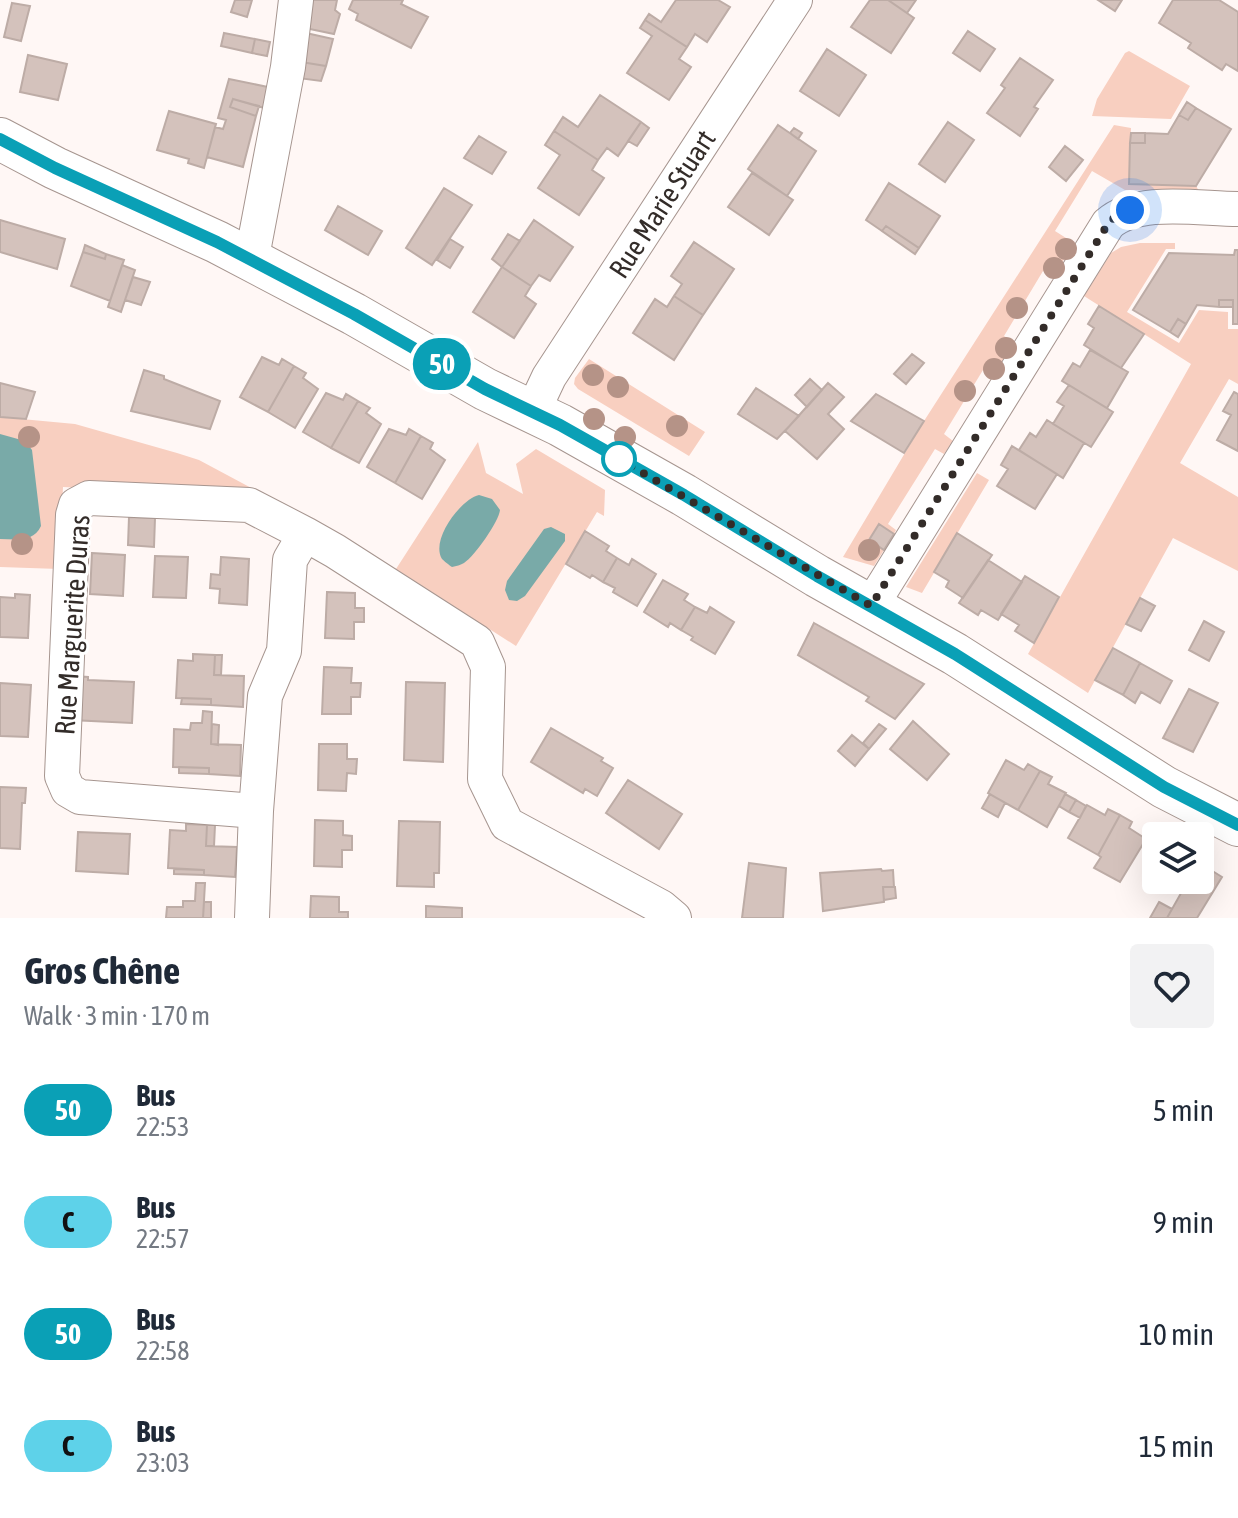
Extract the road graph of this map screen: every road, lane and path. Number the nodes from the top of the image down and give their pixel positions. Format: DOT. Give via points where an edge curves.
graph roads {
  1 [pos="296,0"];
  2 [pos="795,0"];
  3 [pos="0,139"];
  4 [pos="1238,209"];
  5 [pos="251,262"];
  6 [pos="533,411"];
  7 [pos="305,534"];
  8 [pos="871,606"];
  9 [pos="256,811"];
  10 [pos="1238,825"];
  11 [pos="252,918"];
  12 [pos="674,918"];
  1 -- 5 [label="street"];
  2 -- 6 [label="street, Rue Marie Stuart" via="549,377"];
  3 -- 5 [label="street"];
  4 -- 8 [label="street" via="1143,208 1117,215 1108,224"];
  5 -- 6 [label="street"];
  6 -- 8 [label="street"];
  7 -- 9 [label="street" via="290,560 284,651 265,696"];
  7 -- 9 [label="street, Rue Marguerite Duras" via="249,505 89,498 76,505 73,515 62,776 68,790 80,797"];
  7 -- 12 [label="street" via="477,642 488,667 485,779 507,824"];
  8 -- 10 [label="street" via="1127,765"];
  9 -- 11 [label="street"];
}
